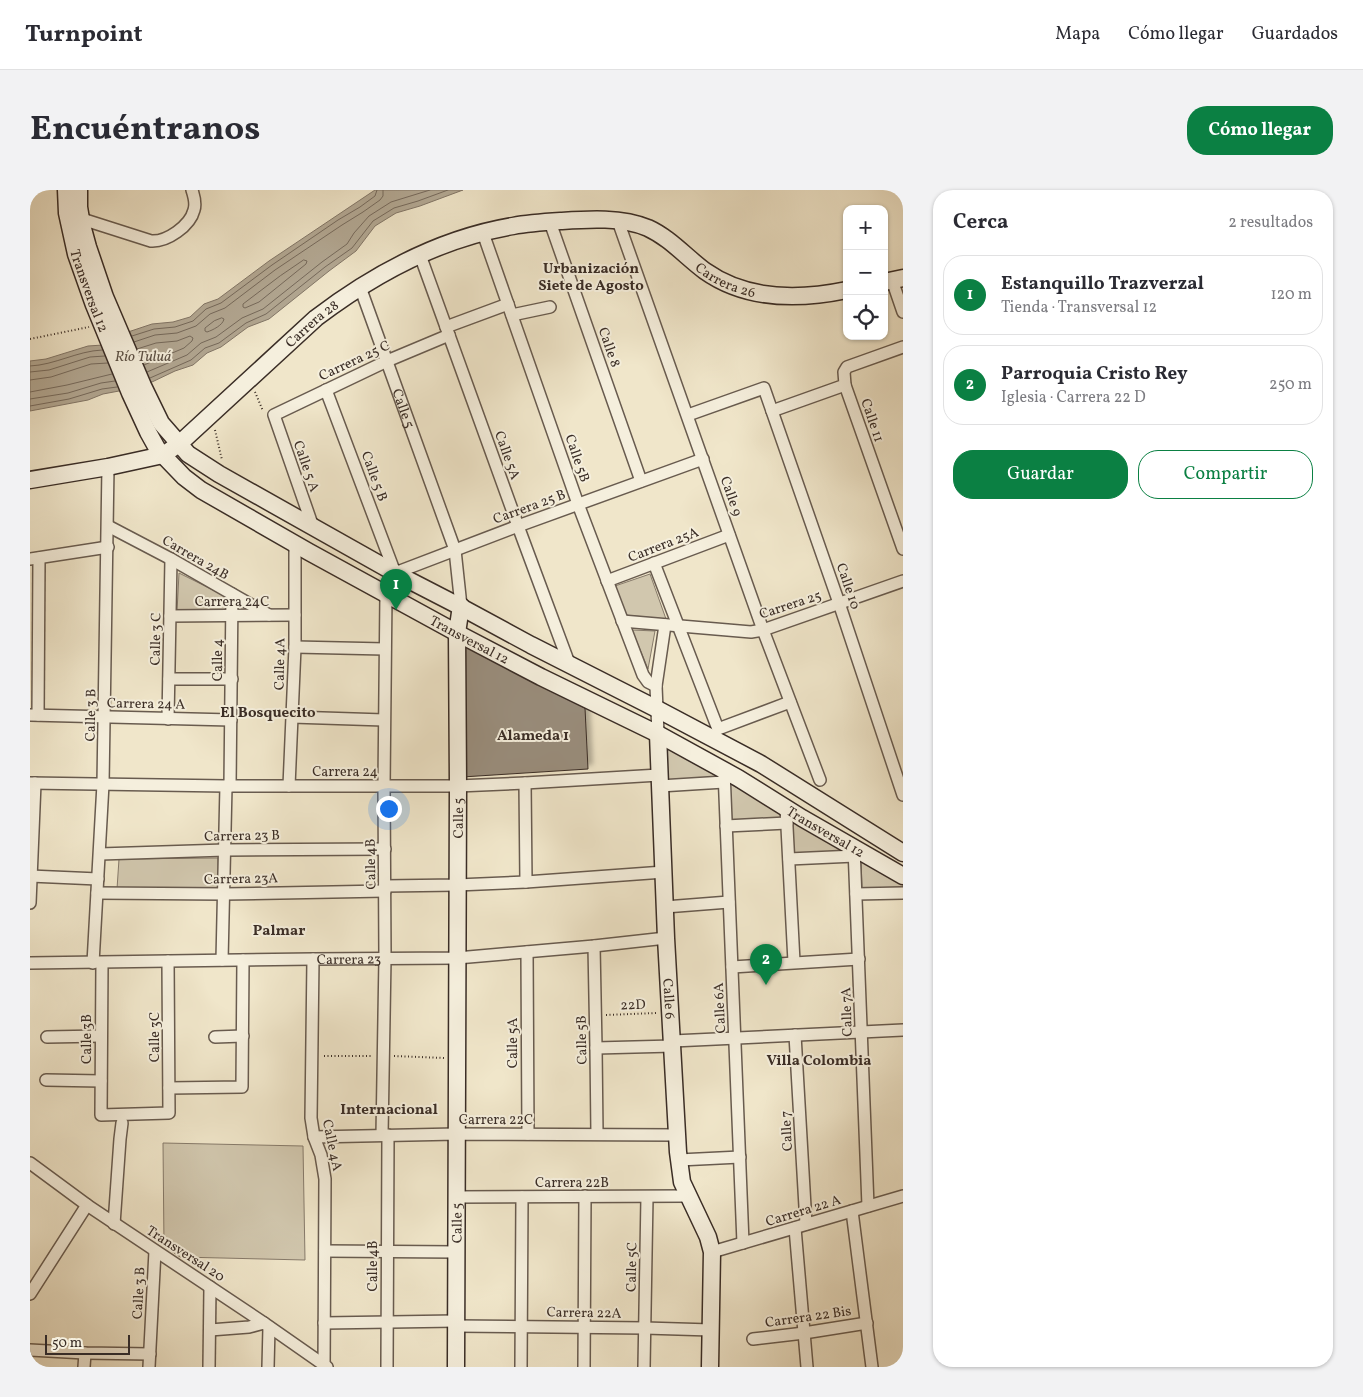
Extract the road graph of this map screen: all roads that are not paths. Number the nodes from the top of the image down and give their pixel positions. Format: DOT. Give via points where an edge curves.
graph roads {
  1 [pos="66,190"];
  2 [pos="79,190"];
  3 [pos="192,190"];
  4 [pos="82,219"];
  5 [pos="618,221"];
  6 [pos="550,222"];
  7 [pos="482,233"];
  8 [pos="420,255"];
  9 [pos="893,280"];
  10 [pos="360,287"];
  11 [pos="843,291"];
  12 [pos="550,307"];
  13 [pos="510,309"];
  14 [pos="903,312"];
  15 [pos="108,326"];
  16 [pos="447,331"];
  17 [pos="903,347"];
  18 [pos="387,361"];
  19 [pos="845,385"];
  20 [pos="136,390"];
  21 [pos="326,390"];
  22 [pos="772,411"];
  23 [pos="688,415"];
  24 [pos="275,418"];
  25 [pos="179,444"];
  26 [pos="163,455"];
  27 [pos="703,459"];
  28 [pos="108,467"];
  29 [pos="30,480"];
  30 [pos="641,482"];
  31 [pos="578,504"];
  32 [pos="108,526"];
  33 [pos="518,526"];
  34 [pos="313,527"];
  35 [pos="729,535"];
  36 [pos="295,543"];
  37 [pos="108,547"];
  38 [pos="903,549"];
  39 [pos="455,550"];
  40 [pos="35,558"];
  41 [pos="171,559"];
  42 [pos="654,563"];
  43 [pos="395,573"];
  44 [pos="607,581"];
  45 [pos="903,581"];
  46 [pos="232,594"];
  47 [pos="386,594"];
  48 [pos="35,601"];
  49 [pos="840,603"];
  50 [pos="461,606"];
  51 [pos="294,615"];
  52 [pos="170,616"];
  53 [pos="232,616"];
  54 [pos="269,616"];
  55 [pos="622,621"];
  56 [pos="665,625"];
  57 [pos="679,626"];
  58 [pos="763,630"];
  59 [pos="457,633"];
  60 [pos="295,647"];
  61 [pos="385,649"];
  62 [pos="34,664"];
  63 [pos="570,666"];
  64 [pos="169,679"];
  65 [pos="232,679"];
  66 [pos="656,686"];
  67 [pos="790,702"];
  68 [pos="657,709"];
  69 [pos="34,715"];
  70 [pos="105,717"];
  71 [pos="292,717"];
  72 [pos="168,719"];
  73 [pos="231,720"];
  74 [pos="384,720"];
  75 [pos="658,734"];
  76 [pos="724,776"];
  77 [pos="659,780"];
  78 [pos="820,780"];
  79 [pos="32,783"];
  80 [pos="525,783"];
  81 [pos="103,784"];
  82 [pos="228,786"];
  83 [pos="289,786"];
  84 [pos="384,786"];
  85 [pos="458,786"];
  86 [pos="903,795"];
  87 [pos="787,815"];
  88 [pos="726,826"];
  89 [pos="385,848"];
  90 [pos="900,848"];
  91 [pos="225,850"];
  92 [pos="855,852"];
  93 [pos="100,854"];
  94 [pos="789,859"];
  95 [pos="664,872"];
  96 [pos="31,876"];
  97 [pos="903,876"];
  98 [pos="98,879"];
  99 [pos="526,882"];
  100 [pos="457,885"];
  101 [pos="385,888"];
  102 [pos="97,893"];
  103 [pos="903,893"];
  104 [pos="224,894"];
  105 [pos="856,894"];
  106 [pos="729,902"];
  107 [pos="30,903"];
  108 [pos="665,907"];
  109 [pos="666,938"];
  110 [pos="594,946"];
  111 [pos="527,952"];
  112 [pos="385,958"];
  113 [pos="457,958"];
  114 [pos="313,959"];
  115 [pos="859,959"];
  116 [pos="222,960"];
  117 [pos="243,960"];
  118 [pos="168,961"];
  119 [pos="794,962"];
  120 [pos="30,963"];
  121 [pos="97,963"];
  122 [pos="732,966"];
  123 [pos="903,1030"];
  124 [pos="861,1032"];
  125 [pos="795,1035"];
  126 [pos="101,1036"];
  127 [pos="242,1036"];
  128 [pos="47,1037"];
  129 [pos="215,1037"];
  130 [pos="735,1038"];
  131 [pos="673,1044"];
  132 [pos="596,1048"];
  133 [pos="46,1080"];
  134 [pos="101,1081"];
  135 [pos="169,1088"];
  136 [pos="169,1113"];
  137 [pos="122,1123"];
  138 [pos="456,1134"];
  139 [pos="528,1134"];
  140 [pos="597,1134"];
  141 [pos="385,1135"];
  142 [pos="677,1135"];
  143 [pos="314,1137"];
  144 [pos="740,1157"];
  145 [pos="679,1160"];
  146 [pos="30,1163"];
  147 [pos="585,1196"];
  148 [pos="647,1196"];
  149 [pos="688,1196"];
  150 [pos="903,1196"];
  151 [pos="456,1197"];
  152 [pos="522,1197"];
  153 [pos="87,1205"];
  154 [pos="868,1206"];
  155 [pos="852,1211"];
  156 [pos="114,1224"];
  157 [pos="801,1226"];
  158 [pos="743,1243"];
  159 [pos="156,1251"];
  160 [pos="325,1252"];
  161 [pos="388,1252"];
  162 [pos="456,1252"];
  163 [pos="712,1252"];
  164 [pos="210,1287"];
  165 [pos="30,1294"];
  166 [pos="324,1322"];
  167 [pos="387,1322"];
  168 [pos="867,1323"];
  169 [pos="456,1324"];
  170 [pos="266,1325"];
  171 [pos="521,1326"];
  172 [pos="584,1327"];
  173 [pos="645,1328"];
  174 [pos="210,1330"];
  175 [pos="711,1330"];
  176 [pos="804,1333"];
  177 [pos="753,1339"];
  178 [pos="30,1350"];
  179 [pos="85,1353"];
  180 [pos="150,1354"];
  181 [pos="325,1366"];
  182 [pos="84,1367"];
  183 [pos="149,1367"];
  184 [pos="209,1367"];
  185 [pos="268,1367"];
  186 [pos="387,1367"];
  187 [pos="456,1367"];
  188 [pos="521,1367"];
  189 [pos="584,1367"];
  190 [pos="644,1367"];
  191 [pos="710,1367"];
  192 [pos="807,1367"];
  193 [pos="872,1367"];
  1 -- 15 [label="street, Transversal 12" via="67,213 76,254"];
  2 -- 4 [label="street, Transversal 12"];
  3 -- 4 [label="street" via="194,210 188,221 172,235 158,241"];
  4 -- 15 [label="street, Transversal 12"];
  5 -- 6 [label="street, Carrera 28"];
  5 -- 11 [label="street, Carrera 26" via="649,229 719,280 749,291 804,296"];
  5 -- 23 [label="street, Calle 9"];
  6 -- 7 [label="street, Carrera 28"];
  6 -- 30 [label="street, Calle 8"];
  7 -- 8 [label="street, Carrera 28"];
  7 -- 13 [label="street, Calle 5B"];
  8 -- 10 [label="street, Carrera 28"];
  8 -- 16 [label="street, Calle 5A"];
  9 -- 14 [label="street"];
  10 -- 18 [label="street, Calle 5"];
  10 -- 25 [label="street, Carrera 28" via="316,318"];
  12 -- 13 [label="street, Carrera 25 C"];
  13 -- 16 [label="street, Carrera 25 C"];
  13 -- 31 [label="street, Calle 5B"];
  15 -- 20 [label="street, Transversal 12"];
  16 -- 18 [label="street, Carrera 25 C"];
  16 -- 33 [label="street, Calle 5A"];
  17 -- 19 [label="street" via="847,367"];
  18 -- 21 [label="street, Carrera 25 C"];
  18 -- 39 [label="street, Calle 5"];
  19 -- 22 [label="street"];
  19 -- 38 [label="street, Calle 11"];
  20 -- 25 [label="street, Transversal 12"];
  20 -- 26 [label="street, Transversal 12" via="148,432"];
  21 -- 24 [label="street, Carrera 25 C"];
  21 -- 43 [label="street, Calle 5 B"];
  22 -- 23 [label="street, Calle 10" via="764,388"];
  22 -- 49 [label="street, Calle 10"];
  23 -- 27 [label="street, Calle 9"];
  24 -- 34 [label="street, Calle 5 A"];
  25 -- 26 [label="street, Carrera 28"];
  25 -- 34 [label="street, Transversal 12" via="224,477"];
  26 -- 28 [label="street, Carrera 28"];
  26 -- 36 [label="street, Transversal 12" via="184,478 201,490"];
  27 -- 30 [label="street, Carrera 25 B"];
  27 -- 35 [label="street, Calle 9"];
  28 -- 29 [label="street, Carrera 28"];
  28 -- 32 [label="street, Calle 3 B"];
  30 -- 31 [label="street, Carrera 25 B"];
  31 -- 33 [label="street, Carrera 25 B"];
  31 -- 44 [label="street, Calle 5B"];
  32 -- 37 [label="street, Calle 3 B"];
  32 -- 41 [label="street, Carrera 24B"];
  33 -- 39 [label="street, Carrera 25 B"];
  33 -- 63 [label="street, Calle 5A"];
  34 -- 43 [label="street, Transversal 12"];
  35 -- 42 [label="street, Carrera 25A"];
  35 -- 58 [label="street, Calle 9"];
  36 -- 47 [label="street, Transversal 12"];
  36 -- 51 [label="street, Calle 4A"];
  37 -- 40 [label="street"];
  37 -- 70 [label="street, Calle 3 B"];
  39 -- 43 [label="street, Carrera 25 B"];
  39 -- 50 [label="street, Calle 5"];
  40 -- 48 [label="street"];
  41 -- 46 [label="street, Carrera 24B"];
  41 -- 52 [label="street, Calle 3 C"];
  42 -- 44 [label="street, Carrera 25A"];
  42 -- 57 [label="street"];
  43 -- 50 [label="street, Transversal 12"];
  44 -- 55 [label="street, Calle 5B"];
  45 -- 49 [label="street, Carrera 25"];
  46 -- 53 [label="street, Calle 4"];
  46 -- 54 [label="street, Carrera 24B"];
  47 -- 59 [label="street, Transversal 12"];
  47 -- 61 [label="street, Calle 4B"];
  48 -- 62 [label="street"];
  49 -- 58 [label="street, Carrera 25"];
  49 -- 86 [label="street, Calle 10"];
  50 -- 59 [label="street, Calle 5"];
  50 -- 63 [label="street, Transversal 12"];
  51 -- 54 [label="street, Carrera 24C"];
  51 -- 60 [label="street, Calle 4A"];
  52 -- 53 [label="street, Carrera 24C"];
  52 -- 64 [label="street, Calle 3 C"];
  53 -- 54 [label="street, Carrera 24C"];
  53 -- 65 [label="street, Calle 4"];
  55 -- 56 [label="street, Carrera 25"];
  55 -- 66 [label="street, Calle 5B" via="643,675"];
  56 -- 57 [label="street, Carrera 25"];
  56 -- 66 [label="street, Calle 6"];
  57 -- 58 [label="street, Carrera 25" via="751,632"];
  57 -- 67 [label="street" via="718,729"];
  58 -- 67 [label="street, Calle 9"];
  59 -- 75 [label="street, Transversal 12" via="540,678"];
  59 -- 85 [label="street, Calle 5"];
  60 -- 61 [label="street"];
  60 -- 71 [label="street, Calle 4A"];
  61 -- 74 [label="street, Calle 4B"];
  62 -- 69 [label="street"];
  63 -- 68 [label="street, Transversal 12"];
  64 -- 65 [label="street"];
  64 -- 72 [label="street, Calle 3 C"];
  65 -- 73 [label="street, Calle 4"];
  66 -- 68 [label="street, Calle 6"];
  67 -- 78 [label="street, Calle 9"];
  68 -- 75 [label="street, Calle 6"];
  68 -- 90 [label="street, Transversal 12" via="761,764"];
  69 -- 70 [label="street, Carrera 24 A"];
  70 -- 72 [label="street, Carrera 24 A"];
  70 -- 81 [label="street, Calle 3 B"];
  71 -- 74 [label="street"];
  71 -- 83 [label="street, Calle 4A"];
  72 -- 73 [label="street, Carrera 24 A"];
  73 -- 82 [label="street, Calle 4"];
  74 -- 84 [label="street, Calle 4B"];
  75 -- 76 [label="street, Transversal 12"];
  75 -- 77 [label="street, Calle 6"];
  76 -- 77 [label="street, Carrera 24"];
  76 -- 87 [label="street, Transversal 12"];
  76 -- 88 [label="street, Calle 6A"];
  77 -- 80 [label="street, Carrera 24"];
  77 -- 95 [label="street, Calle 6"];
  79 -- 81 [label="street, Carrera 24"];
  79 -- 96 [label="street"];
  80 -- 85 [label="street, Carrera 24"];
  80 -- 99 [label="street"];
  81 -- 82 [label="street, Carrera 24"];
  81 -- 93 [label="street, Calle 3 B"];
  82 -- 83 [label="street, Carrera 24"];
  82 -- 91 [label="street, Calle 4"];
  83 -- 84 [label="street, Carrera 24"];
  84 -- 85 [label="street, Carrera 24"];
  84 -- 89 [label="street, Calle 4B"];
  85 -- 100 [label="street, Calle 5"];
  87 -- 88 [label="street"];
  87 -- 92 [label="street, Transversal 12"];
  87 -- 94 [label="street"];
  88 -- 106 [label="street, Calle 6A"];
  89 -- 91 [label="street, Carrera 23 B"];
  89 -- 101 [label="street, Calle 4B"];
  91 -- 93 [label="street, Carrera 23 B"];
  91 -- 104 [label="street, Calle 4"];
  92 -- 94 [label="street"];
  92 -- 97 [label="street, Transversal 12"];
  92 -- 105 [label="street, Calle 7A"];
  93 -- 98 [label="street, Calle 3 B"];
  94 -- 119 [label="street"];
  95 -- 99 [label="street, Carrera 23A"];
  95 -- 108 [label="street, Calle 6"];
  96 -- 98 [label="street"];
  96 -- 107 [label="street"];
  98 -- 102 [label="street, Calle 3 B"];
  99 -- 100 [label="street, Carrera 23A"];
  100 -- 101 [label="street, Carrera 23A"];
  100 -- 113 [label="street, Calle 5"];
  101 -- 104 [label="street, Carrera 23A"];
  101 -- 112 [label="street, Calle 4B"];
  102 -- 104 [label="street, Carrera 23A"];
  102 -- 121 [label="street, Calle 3 B"];
  103 -- 105 [label="street"];
  104 -- 116 [label="street, Calle 4"];
  105 -- 115 [label="street, Calle 7A"];
  106 -- 108 [label="street"];
  106 -- 122 [label="street, Calle 6A"];
  108 -- 109 [label="street, Calle 6"];
  109 -- 110 [label="street, Carrera 23"];
  109 -- 131 [label="street, Calle 6"];
  110 -- 111 [label="street, Carrera 23"];
  110 -- 132 [label="street, Calle 5B"];
  111 -- 113 [label="street, Carrera 23"];
  111 -- 139 [label="street, Calle 5A"];
  112 -- 113 [label="street, Carrera 23"];
  112 -- 114 [label="street, Carrera 23"];
  112 -- 141 [label="street, Calle 4B"];
  113 -- 138 [label="street, Calle 5"];
  114 -- 117 [label="street, Carrera 23"];
  114 -- 143 [label="street, Calle 4A" via="311,1118"];
  115 -- 119 [label="street"];
  115 -- 124 [label="street, Calle 7A"];
  116 -- 117 [label="street, Carrera 23"];
  116 -- 118 [label="street, Carrera 23"];
  117 -- 127 [label="street"];
  118 -- 121 [label="street, Carrera 23"];
  118 -- 135 [label="street, Calle 3C"];
  119 -- 122 [label="street"];
  120 -- 121 [label="street, Carrera 23"];
  121 -- 126 [label="street, Calle 3B"];
  122 -- 130 [label="street, Calle 6A"];
  123 -- 124 [label="street"];
  124 -- 125 [label="street"];
  124 -- 154 [label="street, Calle 7A"];
  125 -- 130 [label="street"];
  125 -- 157 [label="street, Calle 7"];
  126 -- 128 [label="street"];
  126 -- 134 [label="street, Calle 3B"];
  127 -- 129 [label="street"];
  127 -- 135 [label="street" via="242,1087"];
  130 -- 131 [label="street"];
  130 -- 144 [label="street, Calle 6A"];
  131 -- 132 [label="street"];
  131 -- 142 [label="street, Calle 6"];
  132 -- 140 [label="street, Calle 5B"];
  133 -- 134 [label="street"];
  134 -- 136 [label="street, Calle 3B" via="101,1115"];
  135 -- 136 [label="street, Calle 3C"];
  137 -- 156 [label="street"];
  138 -- 139 [label="street, Carrera 22C"];
  138 -- 141 [label="street, Carrera 22C"];
  138 -- 151 [label="street, Calle 5"];
  139 -- 140 [label="street, Carrera 22C"];
  140 -- 142 [label="street, Carrera 22C"];
  141 -- 143 [label="street, Carrera 22C"];
  141 -- 161 [label="street, Calle 4B"];
  142 -- 145 [label="street, Calle 6"];
  143 -- 160 [label="street, Calle 4A" via="325,1180"];
  144 -- 145 [label="street"];
  144 -- 158 [label="street, Calle 6A"];
  145 -- 149 [label="street, Calle 6"];
  146 -- 153 [label="street, Transversal 20"];
  147 -- 148 [label="street, Carrera 22B"];
  147 -- 152 [label="street, Carrera 22B"];
  147 -- 172 [label="street"];
  148 -- 149 [label="street, Carrera 22B"];
  148 -- 173 [label="street, Calle 5C"];
  149 -- 163 [label="street, Calle 6"];
  150 -- 154 [label="street, Carrera 22 A"];
  151 -- 152 [label="street, Carrera 22B"];
  151 -- 162 [label="street, Calle 5"];
  152 -- 171 [label="street"];
  153 -- 156 [label="street, Transversal 20"];
  153 -- 165 [label="street"];
  154 -- 155 [label="street, Carrera 22 A"];
  155 -- 157 [label="street, Carrera 22 A"];
  155 -- 168 [label="street"];
  156 -- 159 [label="street, Transversal 20"];
  157 -- 158 [label="street, Carrera 22 A"];
  157 -- 176 [label="street, Calle 7"];
  158 -- 163 [label="street, Carrera 22 A"];
  159 -- 164 [label="street, Transversal 20"];
  159 -- 180 [label="street, Calle 3 B"];
  160 -- 161 [label="street"];
  160 -- 166 [label="street, Calle 4A"];
  161 -- 162 [label="street"];
  161 -- 167 [label="street, Calle 4B"];
  162 -- 169 [label="street, Calle 5"];
  163 -- 175 [label="street, Calle 6"];
  164 -- 170 [label="street, Transversal 20"];
  164 -- 174 [label="street"];
  166 -- 167 [label="street, Carrera 22A"];
  166 -- 181 [label="street, Calle 4A"];
  167 -- 169 [label="street, Carrera 22A"];
  167 -- 186 [label="street, Calle 4B"];
  168 -- 176 [label="street, Carrera 22 Bis"];
  168 -- 193 [label="street"];
  169 -- 171 [label="street, Carrera 22A"];
  169 -- 187 [label="street, Calle 5"];
  170 -- 174 [label="street"];
  170 -- 181 [label="street, Transversal 20"];
  170 -- 185 [label="street"];
  171 -- 172 [label="street, Carrera 22A"];
  171 -- 188 [label="street"];
  172 -- 173 [label="street, Carrera 22A"];
  172 -- 189 [label="street"];
  173 -- 175 [label="street, Carrera 22A"];
  173 -- 190 [label="street, Calle 5C"];
  174 -- 184 [label="street"];
  175 -- 191 [label="street, Calle 6"];
  176 -- 177 [label="street, Carrera 22 Bis"];
  176 -- 192 [label="street, Calle 7"];
  178 -- 179 [label="street"];
  179 -- 180 [label="street"];
  179 -- 182 [label="street"];
  180 -- 183 [label="street, Calle 3 B"];
}
